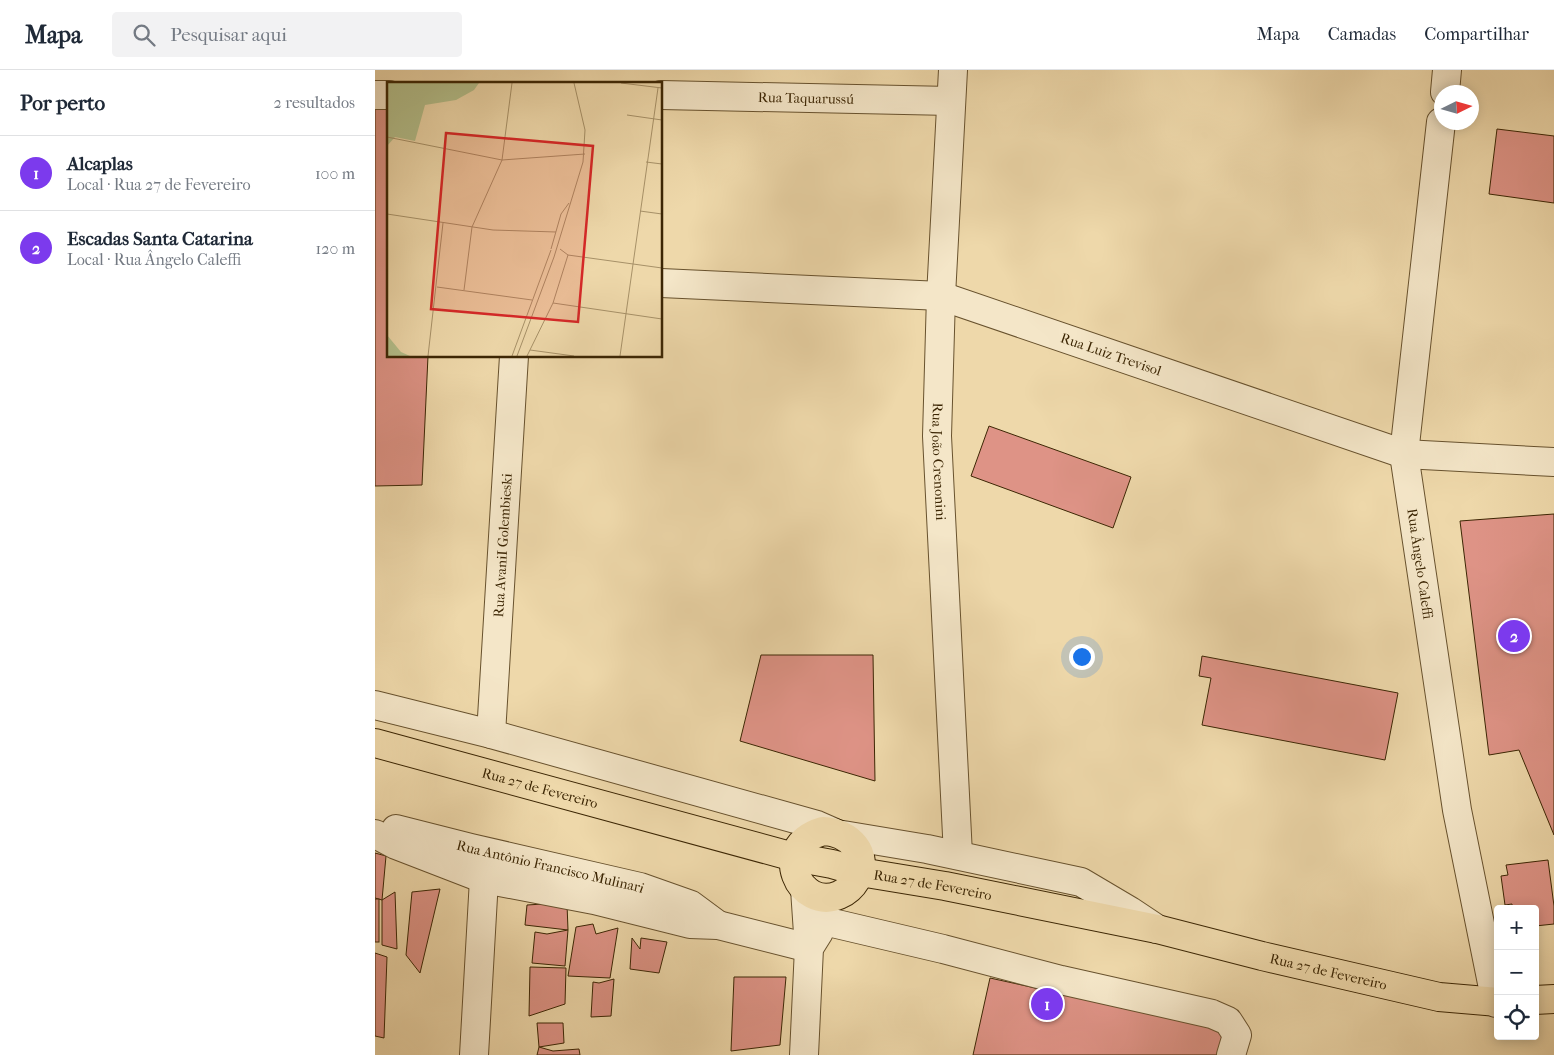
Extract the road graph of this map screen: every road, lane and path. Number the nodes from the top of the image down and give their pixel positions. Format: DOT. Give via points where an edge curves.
graph roads {
  1 [pos="953,70"];
  2 [pos="1447,70"];
  3 [pos="1446,85"];
  4 [pos="663,95"];
  5 [pos="951,101"];
  6 [pos="1440,130"];
  7 [pos="663,282"];
  8 [pos="941,296"];
  9 [pos="514,358"];
  10 [pos="1404,454"];
  11 [pos="1554,462"];
  12 [pos="375,705"];
  13 [pos="491,734"];
  14 [pos="375,743"];
  15 [pos="375,824"];
  16 [pos="375,834"];
  17 [pos="838,834"];
  18 [pos="958,855"];
  19 [pos="794,858"];
  20 [pos="484,879"];
  21 [pos="853,882"];
  22 [pos="805,889"];
  23 [pos="824,921"];
  24 [pos="718,925"];
  25 [pos="1157,929"];
  26 [pos="809,948"];
  27 [pos="1496,995"];
  28 [pos="1554,999"];
  29 [pos="1539,1000"];
  30 [pos="1494,1002"];
  31 [pos="474,1055"];
  32 [pos="805,1055"];
  33 [pos="1231,1055"];
  1 -- 5 [label="street, Rua João Crenonini"];
  2 -- 3 [label="street"];
  4 -- 5 [label="street, Rua Taquarussú"];
  5 -- 8 [label="street, Rua João Crenonini"];
  6 -- 10 [label="street, Rua Ângelo Caleffi"];
  7 -- 8 [label="street, Rua Luiz Trevisol"];
  8 -- 10 [label="street, Rua Luiz Trevisol"];
  8 -- 18 [label="street, Rua João Crenonini" via="937,436"];
  9 -- 13 [label="street, Rua AvaniI Golembieski"];
  10 -- 11 [label="street, Rua Luiz Trevisol"];
  10 -- 27 [label="street, Rua Ângelo Caleffi" via="1457,810"];
  12 -- 13 [label="street"];
  13 -- 17 [label="street"];
  14 -- 19 [label="main road, Rua 27 de Fevereiro"];
  15 -- 24 [label="street, Rua Antônio Francisco Mulinari" via="640,887 691,904"];
  16 -- 20 [label="street, Rua Antônio Francisco Mulinari"];
  17 -- 18 [label="street"];
  17 -- 19 [label="main road" via="823,831 812,834 804,840"];
  17 -- 21 [label="main road" via="852,842 857,852"];
  18 -- 25 [label="street" via="1081,882"];
  19 -- 21 [label="main road, Rua 27 de Fevereiro" via="831,864"];
  19 -- 22 [label="main road" via="794,870"];
  20 -- 24 [label="street, Rua Antônio Francisco Mulinari" via="594,900 690,924"];
  20 -- 31 [label="street"];
  21 -- 22 [label="main road" via="836,896 825,898"];
  21 -- 23 [label="street"];
  21 -- 25 [label="main road, Rua 27 de Fevereiro" via="945,886"];
  22 -- 26 [label="street"];
  23 -- 26 [label="street"];
  23 -- 33 [label="street" via="1211,1014 1229,1021 1237,1035"];
  24 -- 26 [label="street, Rua Antônio Francisco Mulinari"];
  25 -- 30 [label="main road, Rua 27 de Fevereiro" via="1439,997"];
  26 -- 32 [label="street"];
  28 -- 29 [label="main road"];
}
